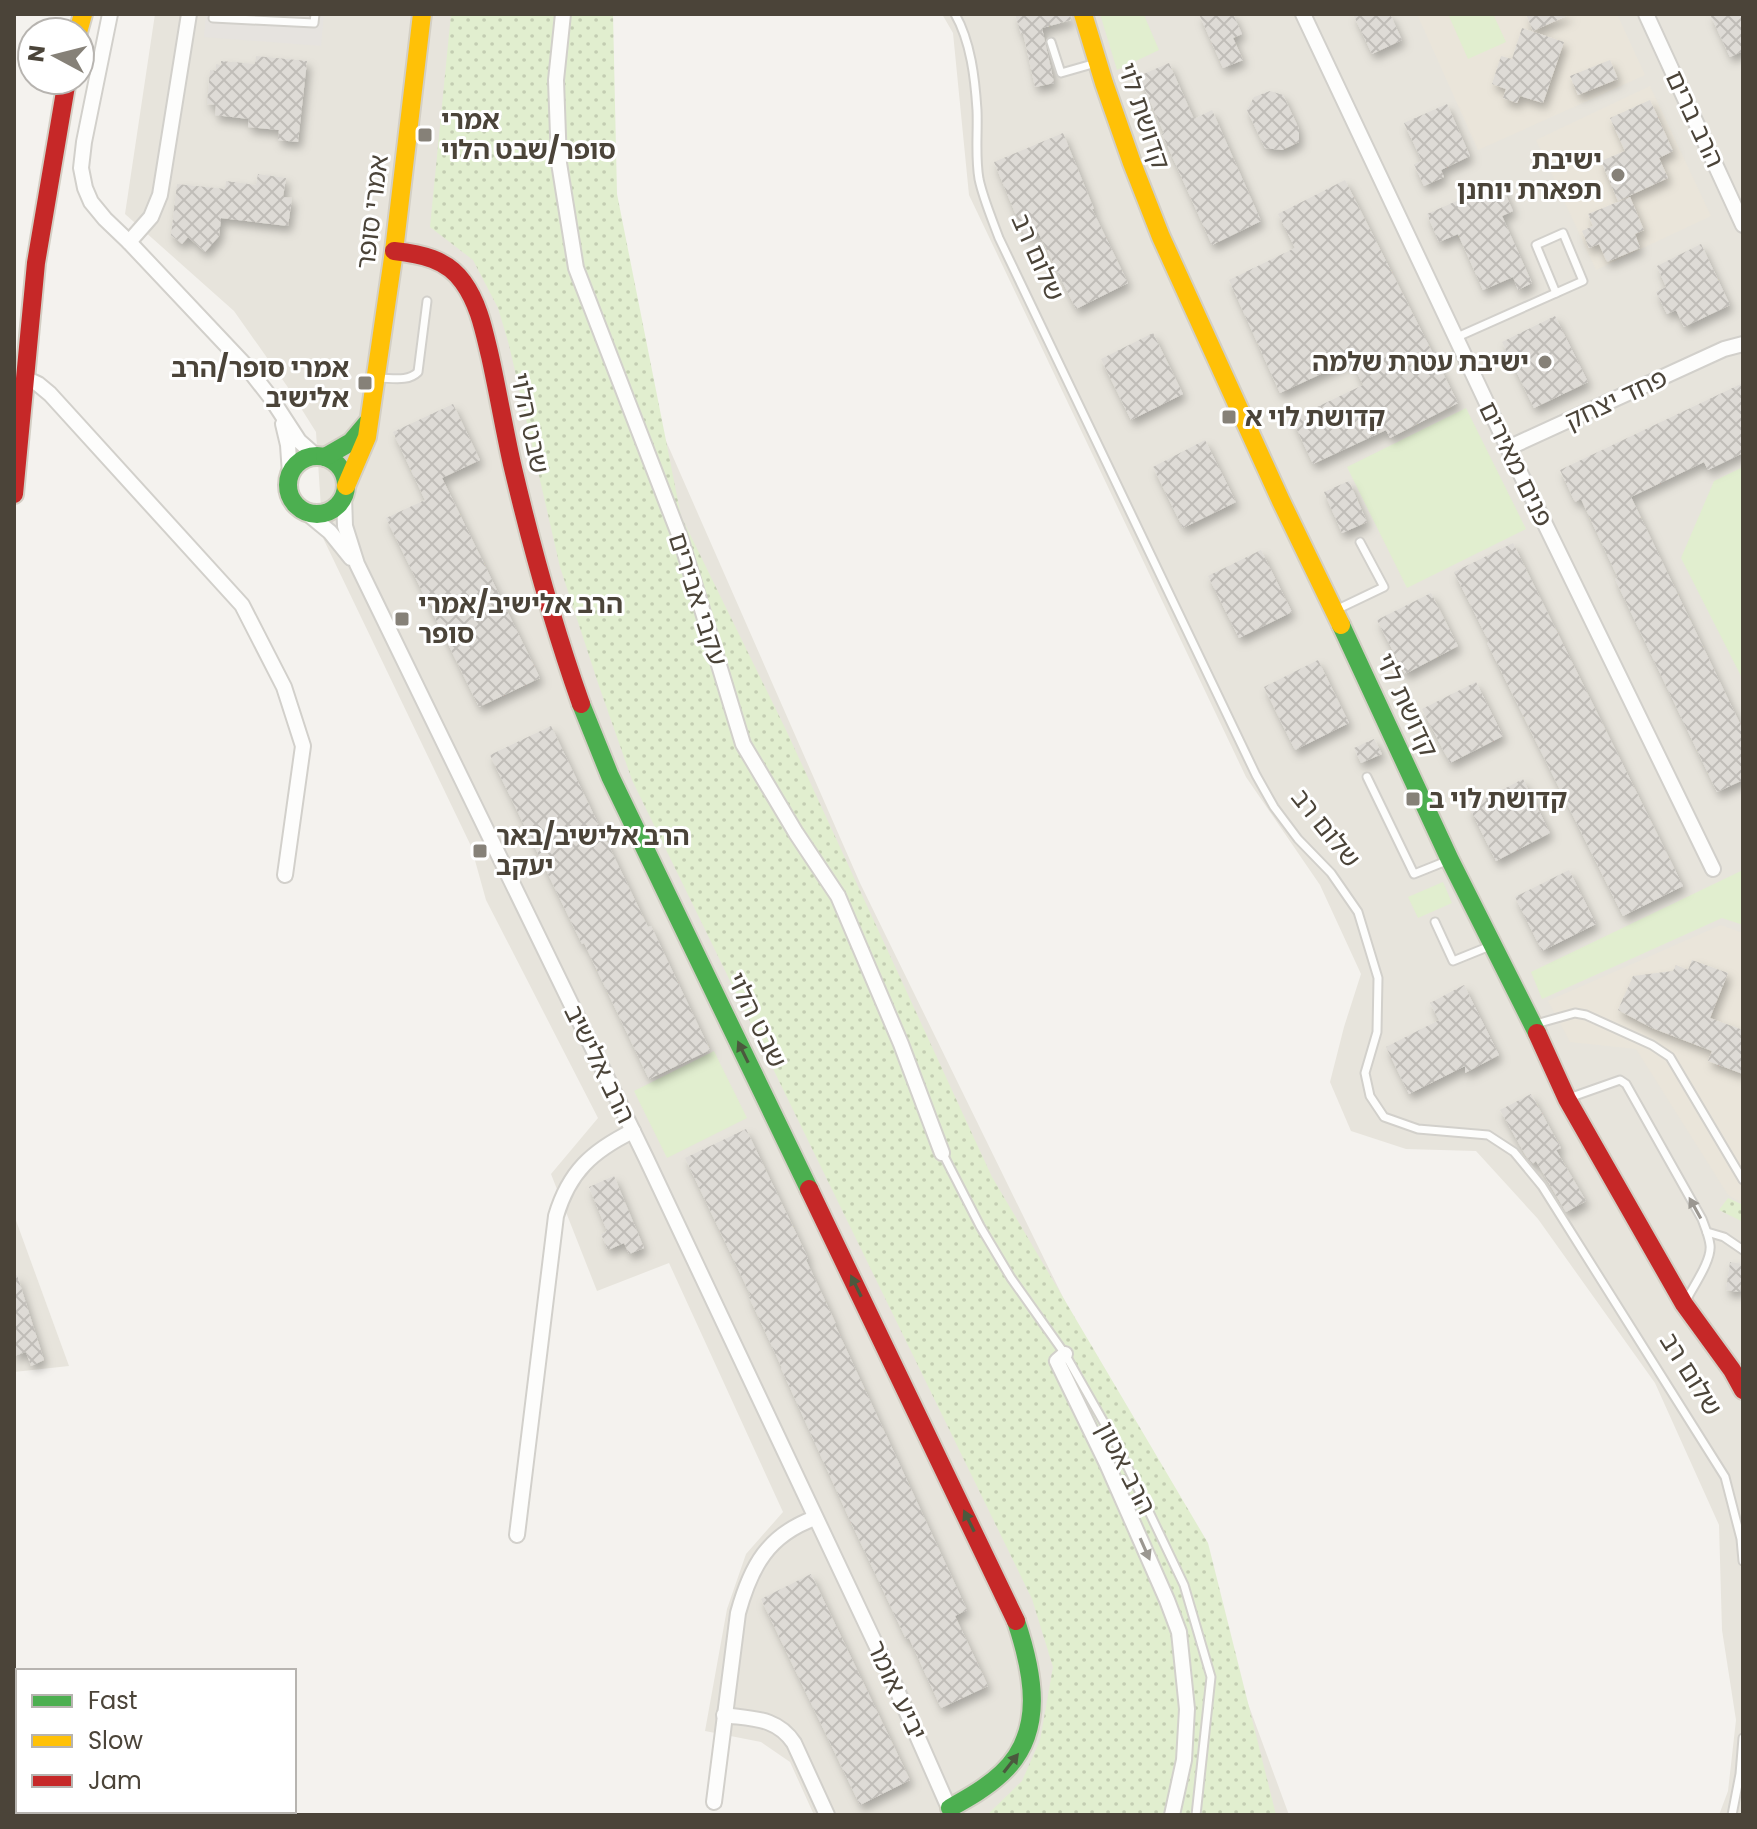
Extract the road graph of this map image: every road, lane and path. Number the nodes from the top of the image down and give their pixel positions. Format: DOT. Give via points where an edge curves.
graph roads {
  1 [pos="110,14"];
  2 [pos="189,14"];
  3 [pos="315,14"];
  4 [pos="422,14"];
  5 [pos="563,14"];
  6 [pos="955,14"];
  7 [pos="1083,14"];
  8 [pos="1303,14"];
  9 [pos="1646,14"];
  10 [pos="213,18"];
  11 [pos="1051,42"];
  12 [pos="1098,63"];
  13 [pos="64,96"];
  14 [pos="1743,225"];
  15 [pos="129,242"];
  16 [pos="394,251"];
  17 [pos="1556,293"];
  18 [pos="427,301"];
  19 [pos="1743,333"];
  20 [pos="1455,338"];
  21 [pos="1743,344"];
  22 [pos="1724,349"];
  23 [pos="377,377"];
  24 [pos="25,378"];
  25 [pos="279,413"];
  26 [pos="370,416"];
  27 [pos="1508,448"];
  28 [pos="321,456"];
  29 [pos="290,474"];
  30 [pos="345,491"];
  31 [pos="14,494"];
  32 [pos="307,513"];
  33 [pos="1360,542"];
  34 [pos="357,564"];
  35 [pos="1335,611"];
  36 [pos="1367,777"];
  37 [pos="1450,860"];
  38 [pos="1713,869"];
  39 [pos="285,875"];
  40 [pos="1435,922"];
  41 [pos="1492,945"];
  42 [pos="1533,1024"];
  43 [pos="1567,1099"];
  44 [pos="633,1131"];
  45 [pos="942,1153"];
  46 [pos="1743,1180"];
  47 [pos="1707,1232"];
  48 [pos="1743,1250"];
  49 [pos="1684,1304"];
  50 [pos="1065,1354"];
  51 [pos="1743,1390"];
  52 [pos="815,1518"];
  53 [pos="517,1535"];
  54 [pos="1743,1561"];
  55 [pos="839,1567"];
  56 [pos="724,1715"];
  57 [pos="1743,1738"];
  58 [pos="714,1802"];
  59 [pos="951,1812"];
  60 [pos="827,1815"];
  61 [pos="1172,1815"];
  62 [pos="1196,1815"];
  63 [pos="1732,1815"];
  1 -- 15 [label="street" via="81,168 91,202"];
  2 -- 15 [label="street" via="157,205"];
  3 -- 10 [label="lane" via="314,23"];
  4 -- 16 [label="street, אמרי סופר"];
  5 -- 45 [label="street, עקבי אבירים" via="556,80 559,163 576,268 680,537 743,744 838,896"];
  6 -- 54 [label="lane, שלום רב" via="969,49 980,180 999,238 1256,775 1274,807 1358,912 1378,978 1377,1032 1365,1073 1370,1096 1384,1117 1418,1129 1488,1135 1514,1152 1542,1186 1725,1477"];
  7 -- 12 [label="street, קדושת לוי"];
  8 -- 20 [label="street, פנים מאירים"];
  9 -- 14 [label="street, הרב ברים"];
  11 -- 12 [label="lane" via="1061,73"];
  12 -- 35 [label="street, קדושת לוי" via="1161,237"];
  13 -- 24 [label="street" via="36,263"];
  15 -- 25 [label="street" via="246,366"];
  16 -- 23 [label="street, אמרי סופר"];
  59 -- 16 [label="street, שבט הלוי, one-way" via="993,1783 1021,1750 1033,1689 1024,1641 596,743 546,599 476,304 447,265"];
  17 -- 17 [label="lane" via="1536,245 1563,233 1583,281"];
  17 -- 20 [label="lane"];
  18 -- 23 [label="lane" via="418,372 403,379"];
  19 -- 22 [label="street, פחד יצחק"];
  20 -- 27 [label="street, פנים מאירים"];
  21 -- 22 [label="street, פחד יצחק"];
  22 -- 27 [label="street, פחד יצחק"];
  23 -- 26 [label="street, אמרי סופר"];
  24 -- 31 [label="street"];
  24 -- 39 [label="street" via="50,394 242,605 284,687 303,746"];
  25 -- 28 [label="street" via="299,441"];
  25 -- 29 [label="street"];
  26 -- 28 [label="street" via="351,442"];
  26 -- 30 [label="street"];
  27 -- 38 [label="street, פנים מאירים"];
  28 -- 29 [label="street" via="301,461"];
  28 -- 30 [label="street" via="338,465"];
  29 -- 32 [label="street" via="292,502"];
  30 -- 32 [label="street" via="333,510"];
  30 -- 34 [label="street" via="345,526"];
  32 -- 34 [label="street"];
  33 -- 35 [label="lane" via="1384,587"];
  34 -- 44 [label="street, הרב אלישיב"];
  35 -- 37 [label="street, קדושת לוי"];
  36 -- 37 [label="lane" via="1414,874"];
  37 -- 41 [label="street, קדושת לוי"];
  40 -- 41 [label="lane" via="1453,961"];
  41 -- 42 [label="street, קדושת לוי"];
  42 -- 43 [label="street, קדושת לוי"];
  42 -- 46 [label="lane" via="1586,1015 1670,1057"];
  47 -- 43 [label="lane, one-way" via="1626,1084 1611,1081"];
  43 -- 49 [label="street, קדושת לוי"];
  44 -- 52 [label="street, הרב אלישיב"];
  44 -- 53 [label="street" via="584,1163 556,1216"];
  45 -- 50 [label="lane, הרב אטון" via="1011,1278"];
  47 -- 48 [label="lane"];
  47 -- 49 [label="lane" via="1710,1256"];
  49 -- 51 [label="street, קדושת לוי"];
  50 -- 61 [label="street, one-way" via="1057,1361 1179,1632 1187,1709 1184,1760"];
  50 -- 62 [label="lane, הרב אטון" via="1119,1449 1184,1585 1211,1677"];
  52 -- 55 [label="street, הרב אלישיב"];
  52 -- 56 [label="street" via="777,1540 751,1572 738,1613"];
  55 -- 59 [label="street, יביע אומר"];
  56 -- 58 [label="street"];
  56 -- 60 [label="street" via="767,1721 788,1734"];
  57 -- 63 [label="lane"];
}
